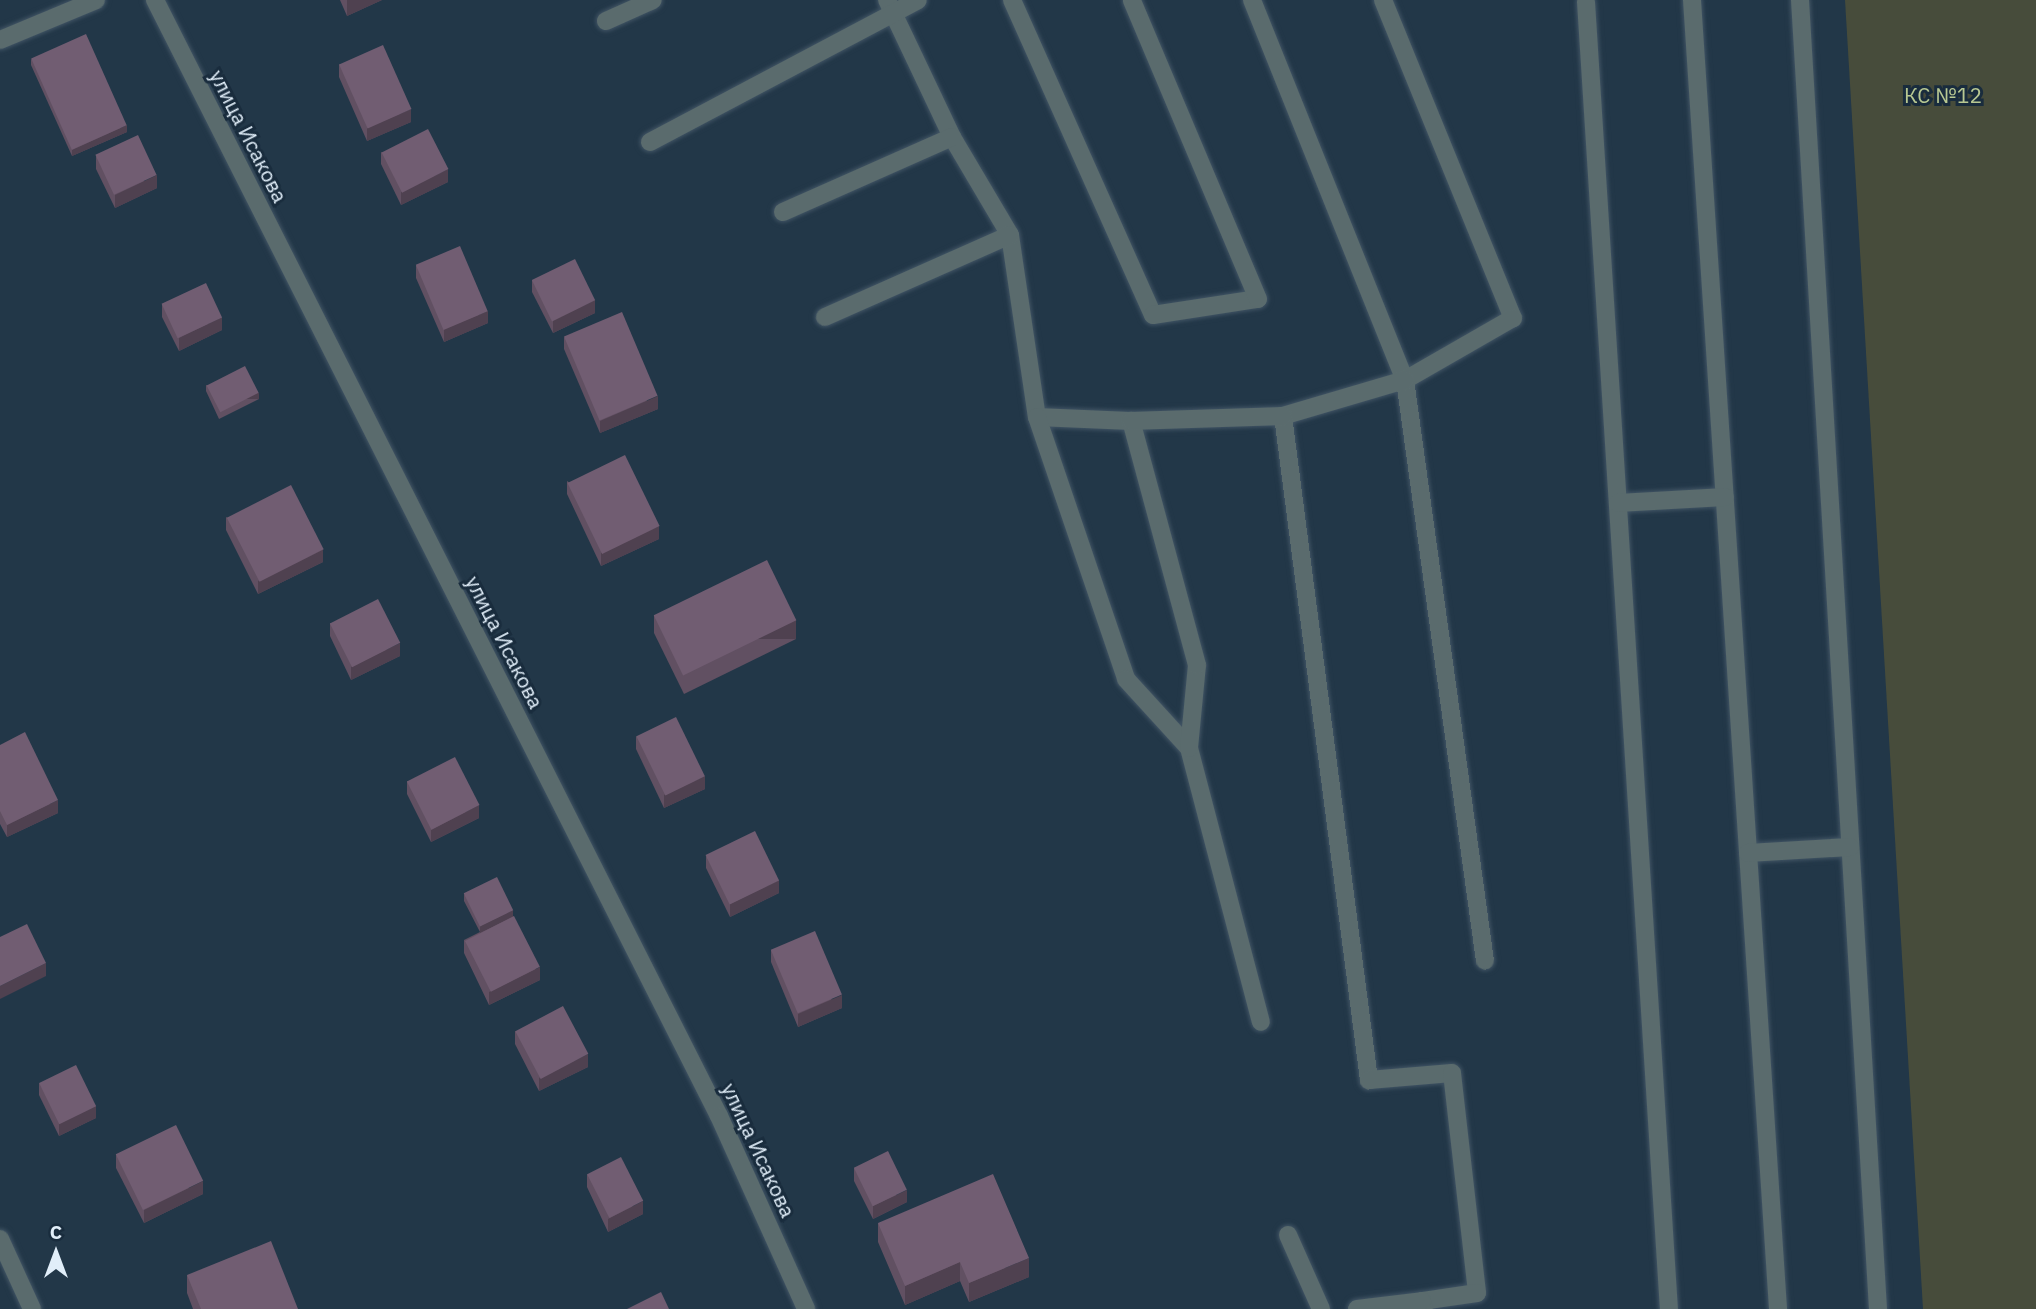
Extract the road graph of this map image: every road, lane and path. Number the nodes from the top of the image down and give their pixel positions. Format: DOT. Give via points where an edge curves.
graph roads {
  1 [pos="96,0"];
  2 [pos="155,0"];
  3 [pos="653,0"];
  4 [pos="918,0"];
  5 [pos="1012,0"];
  6 [pos="1132,0"];
  7 [pos="1252,0"];
  8 [pos="1383,0"];
  9 [pos="1692,0"];
  10 [pos="1800,0"];
  11 [pos="1586,2"];
  12 [pos="890,7"];
  13 [pos="606,21"];
  14 [pos="0,40"];
  15 [pos="952,136"];
  16 [pos="650,142"];
  17 [pos="783,212"];
  18 [pos="1010,235"];
  19 [pos="825,317"];
  20 [pos="1405,380"];
  21 [pos="1283,416"];
  22 [pos="1037,417"];
  23 [pos="1131,421"];
  24 [pos="1725,497"];
  25 [pos="1618,503"];
  26 [pos="1189,748"];
  27 [pos="1850,847"];
  28 [pos="1748,853"];
  29 [pos="1485,961"];
  30 [pos="1261,1022"];
  31 [pos="1288,1235"];
  32 [pos="0,1239"];
  33 [pos="1423,1305"];
  34 [pos="32,1309"];
  35 [pos="806,1309"];
  36 [pos="1321,1309"];
  37 [pos="1357,1309"];
  38 [pos="1669,1309"];
  39 [pos="1777,1309"];
  40 [pos="1878,1309"];
  1 -- 14 [label="street"];
  2 -- 35 [label="street, улица Исакова" via="719,1116"];
  3 -- 13 [label="street"];
  4 -- 12 [label="street"];
  5 -- 6 [label="street" via="1153,315 1258,299"];
  7 -- 20 [label="street"];
  8 -- 20 [label="street" via="1513,318"];
  9 -- 24 [label="street"];
  10 -- 27 [label="street"];
  11 -- 25 [label="street"];
  12 -- 15 [label="street"];
  12 -- 16 [label="street"];
  15 -- 17 [label="street"];
  15 -- 18 [label="street"];
  18 -- 19 [label="street"];
  18 -- 22 [label="street"];
  20 -- 21 [label="street"];
  20 -- 29 [label="street"];
  21 -- 23 [label="street"];
  21 -- 33 [label="street" via="1369,1080 1452,1073 1477,1293"];
  22 -- 23 [label="street"];
  22 -- 26 [label="street" via="1126,679"];
  23 -- 26 [label="street" via="1198,666"];
  24 -- 25 [label="street"];
  24 -- 28 [label="street"];
  25 -- 38 [label="street"];
  26 -- 30 [label="street"];
  27 -- 28 [label="street"];
  27 -- 40 [label="street"];
  28 -- 39 [label="street"];
  31 -- 36 [label="street"];
  32 -- 34 [label="street"];
  33 -- 37 [label="street"];
}
